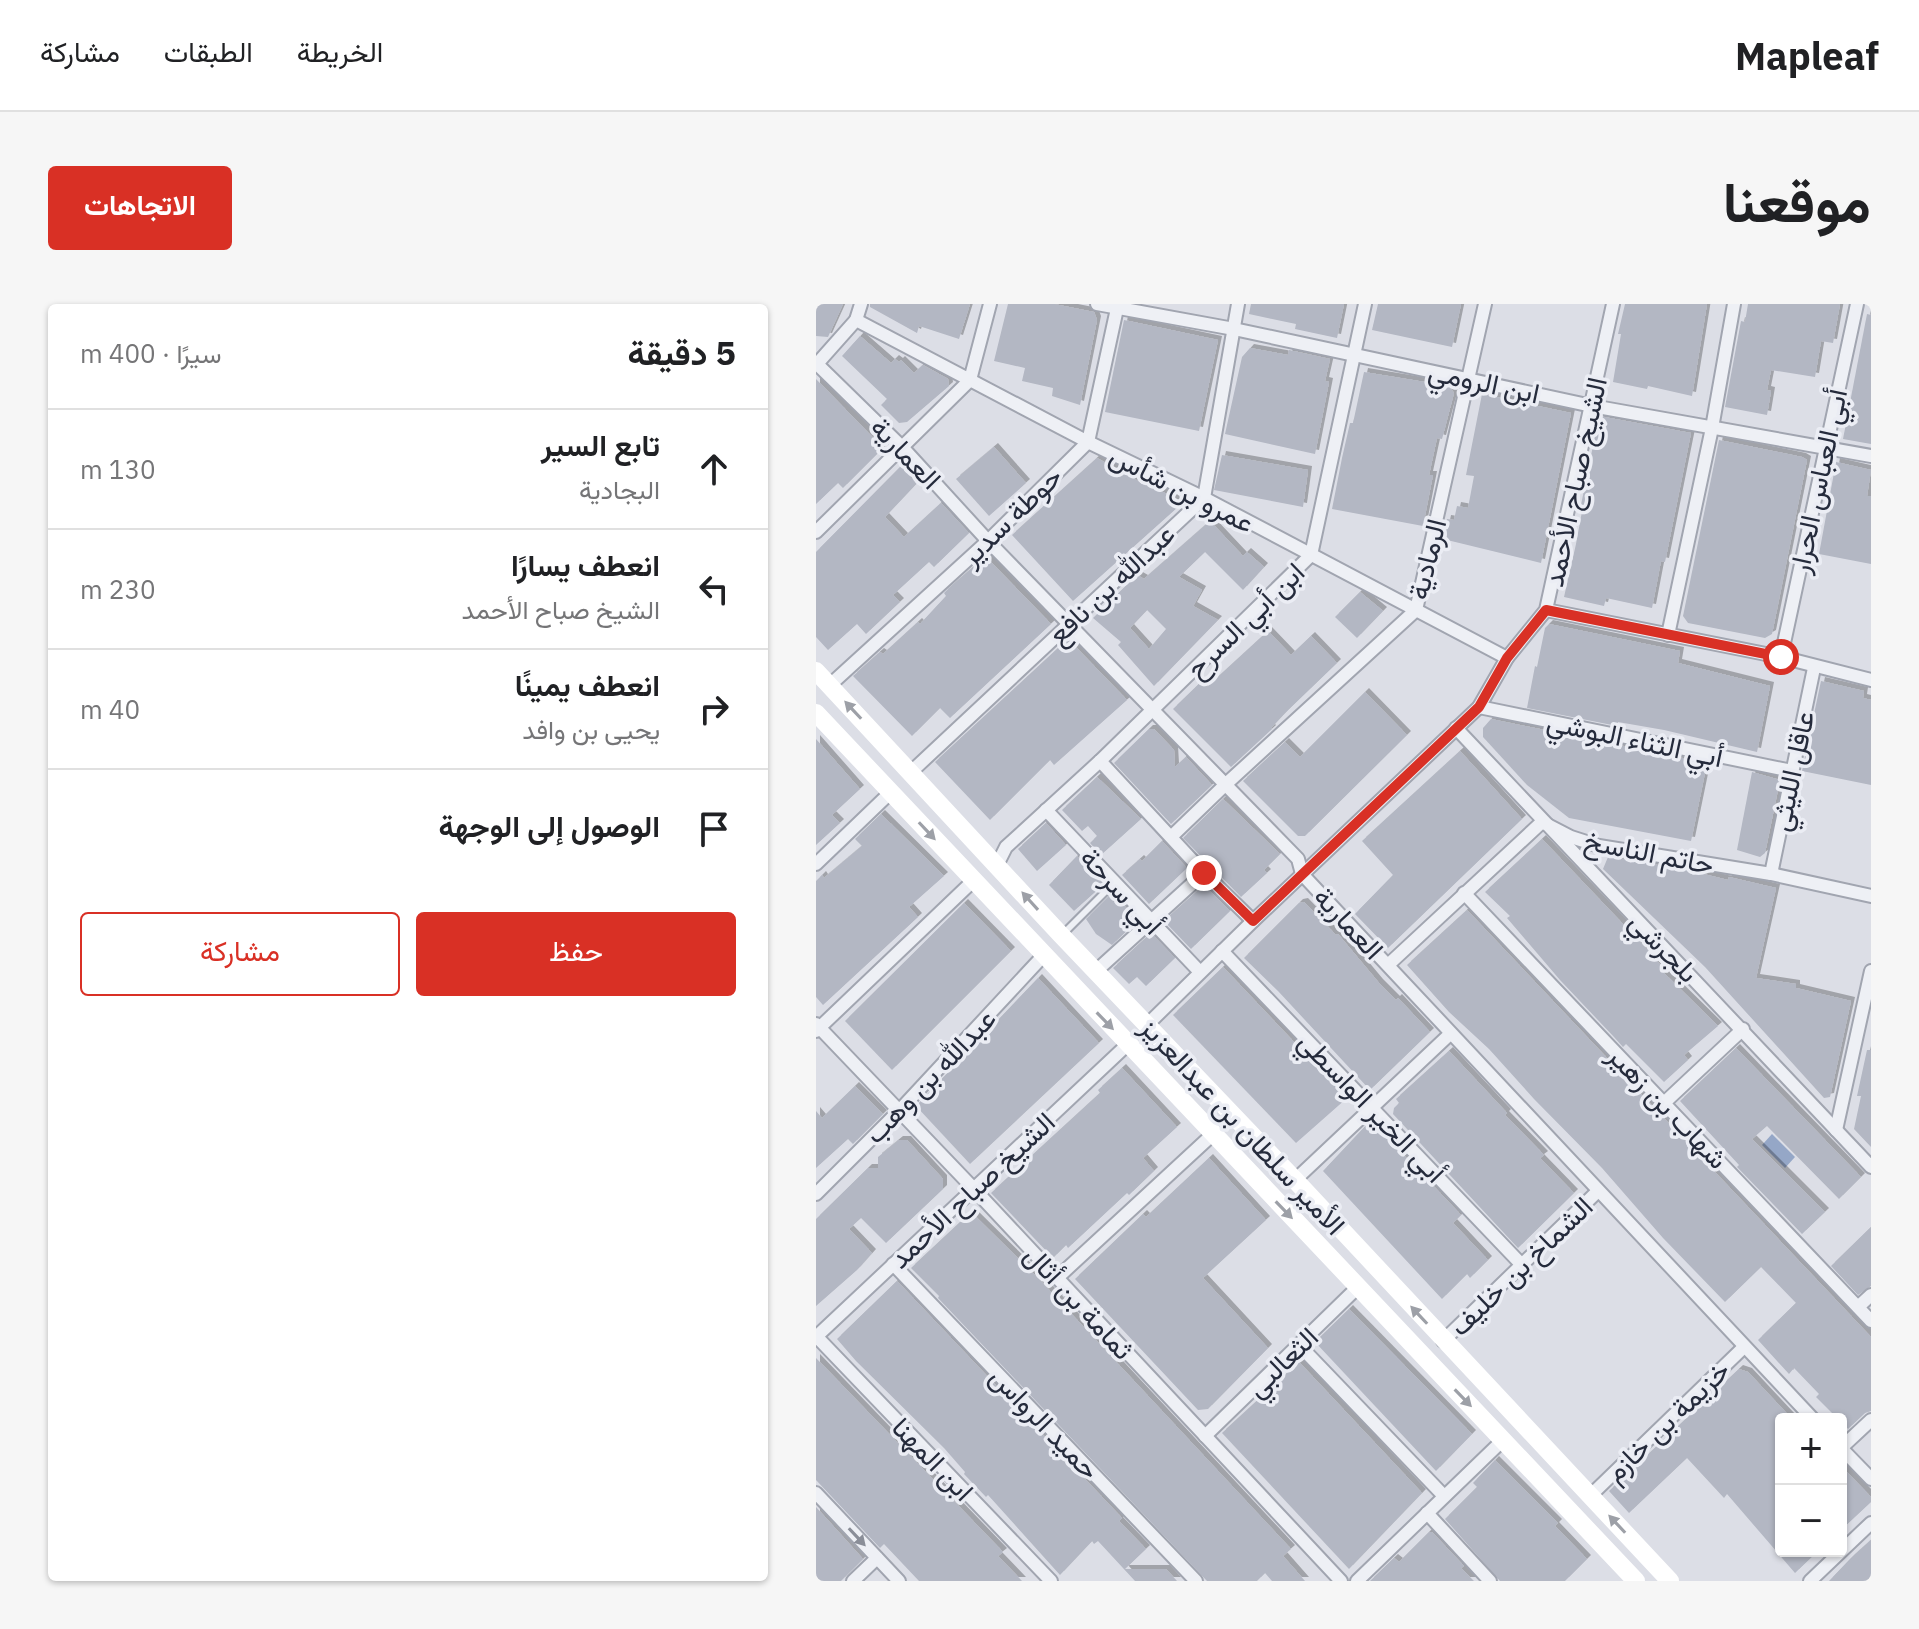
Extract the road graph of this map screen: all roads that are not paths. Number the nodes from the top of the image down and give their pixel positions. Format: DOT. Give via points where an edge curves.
graph roads {
  1 [pos="861,304"];
  2 [pos="990,304"];
  3 [pos="1097,304"];
  4 [pos="1238,304"];
  5 [pos="1365,304"];
  6 [pos="1485,304"];
  7 [pos="1613,304"];
  8 [pos="1734,304"];
  9 [pos="1857,304"];
  10 [pos="1117,306"];
  11 [pos="856,320"];
  12 [pos="1234,329"];
  13 [pos="1354,355"];
  14 [pos="816,364"];
  15 [pos="1470,378"];
  16 [pos="970,380"];
  17 [pos="1592,406"];
  18 [pos="1712,428"];
  19 [pos="1088,442"];
  20 [pos="1824,446"];
  21 [pos="903,448"];
  22 [pos="1871,456"];
  23 [pos="1204,498"];
  24 [pos="816,532"];
  25 [pos="988,541"];
  26 [pos="1311,555"];
  27 [pos="1416,610"];
  28 [pos="1546,610"];
  29 [pos="1068,623"];
  30 [pos="1668,635"];
  31 [pos="1781,657"];
  32 [pos="1507,658"];
  33 [pos="1814,668"];
  34 [pos="816,671"];
  35 [pos="1871,680"];
  36 [pos="830,685"];
  37 [pos="1479,707"];
  38 [pos="1152,710"];
  39 [pos="816,713"];
  40 [pos="1456,728"];
  41 [pos="1100,761"];
  42 [pos="1792,771"];
  43 [pos="911,772"];
  44 [pos="1226,784"];
  45 [pos="891,792"];
  46 [pos="1046,810"];
  47 [pos="1542,822"];
  48 [pos="1172,836"];
  49 [pos="816,864"];
  50 [pos="997,865"];
  51 [pos="1204,873"];
  52 [pos="1302,874"];
  53 [pos="1771,874"];
  54 [pos="973,881"];
  55 [pos="1114,883"];
  56 [pos="1464,893"];
  57 [pos="1871,896"];
  58 [pos="1253,921"];
  59 [pos="1151,922"];
  60 [pos="1061,935"];
  61 [pos="1222,951"];
  62 [pos="1043,956"];
  63 [pos="1388,965"];
  64 [pos="1096,971"];
  65 [pos="1871,971"];
  66 [pos="1200,972"];
  67 [pos="1869,990"];
  68 [pos="1147,1025"];
  69 [pos="817,1027"];
  70 [pos="1743,1029"];
  71 [pos="1450,1034"];
  72 [pos="1128,1044"];
  73 [pos="1664,1103"];
  74 [pos="1372,1107"];
  75 [pos="899,1111"];
  76 [pos="1836,1130"];
  77 [pos="1212,1135"];
  78 [pos="1871,1167"];
  79 [pos="1295,1180"];
  80 [pos="974,1189"];
  81 [pos="1598,1191"];
  82 [pos="816,1194"];
  83 [pos="893,1264"];
  84 [pos="1521,1264"];
  85 [pos="1057,1278"];
  86 [pos="1358,1287"];
  87 [pos="1871,1295"];
  88 [pos="1858,1307"];
  89 [pos="1871,1321"];
  90 [pos="816,1336"];
  91 [pos="1443,1341"];
  92 [pos="1300,1346"];
  93 [pos="1744,1347"];
  94 [pos="1807,1413"];
  95 [pos="1871,1420"];
  96 [pos="1205,1436"];
  97 [pos="1503,1440"];
  98 [pos="1847,1442"];
  99 [pos="1847,1454"];
  100 [pos="1871,1479"];
  101 [pos="816,1493"];
  102 [pos="1444,1496"];
  103 [pos="1590,1496"];
  104 [pos="1427,1513"];
  105 [pos="1871,1523"];
  106 [pos="877,1558"];
  107 [pos="1669,1580"];
  108 [pos="853,1581"];
  109 [pos="899,1581"];
  110 [pos="1051,1581"];
  111 [pos="1196,1581"];
  112 [pos="1341,1581"];
  113 [pos="1357,1581"];
  114 [pos="1490,1581"];
  115 [pos="1636,1581"];
  116 [pos="1810,1581"];
  1 -- 11 [label="street"];
  2 -- 16 [label="street"];
  3 -- 10 [label="street, ابن الرومي"];
  4 -- 12 [label="street"];
  5 -- 13 [label="street, ابن أبي السرح"];
  6 -- 15 [label="street, الرمادية"];
  7 -- 17 [label="street, الشيخ صباح الأحمد"];
  8 -- 18 [label="street"];
  9 -- 20 [label="street, أبي العباس الحرار"];
  10 -- 12 [label="street, ابن الرومي"];
  10 -- 19 [label="street"];
  11 -- 14 [label="street"];
  11 -- 16 [label="street, عمرو بن شأس"];
  12 -- 13 [label="street, ابن الرومي"];
  12 -- 23 [label="street"];
  13 -- 15 [label="street, ابن الرومي"];
  13 -- 26 [label="street, ابن أبي السرح"];
  14 -- 21 [label="street, العمارية"];
  15 -- 17 [label="street, ابن الرومي"];
  15 -- 27 [label="street, الرمادية"];
  16 -- 19 [label="street, عمرو بن شأس"];
  16 -- 21 [label="street"];
  17 -- 18 [label="street, ابن الرومي"];
  17 -- 28 [label="street, الشيخ صباح الأحمد"];
  18 -- 20 [label="street, ابن الرومي"];
  18 -- 30 [label="street"];
  19 -- 23 [label="street, عمرو بن شأس"];
  19 -- 25 [label="street, حوطة سدير"];
  20 -- 22 [label="street, ابن الرومي"];
  20 -- 31 [label="street, أبي العباس الحرار"];
  21 -- 24 [label="street"];
  21 -- 25 [label="street, العمارية"];
  23 -- 26 [label="street, عمرو بن شأس"];
  23 -- 29 [label="street, عبدالله بن نافع"];
  25 -- 29 [label="street, العمارية"];
  25 -- 36 [label="street, حوطة سدير"];
  26 -- 27 [label="street, عمرو بن شأس"];
  26 -- 38 [label="street, ابن أبي السرح"];
  27 -- 32 [label="street, عمرو بن شأس"];
  27 -- 44 [label="street, الرمادية"];
  28 -- 30 [label="street"];
  28 -- 32 [label="street, الشيخ صباح الأحمد"];
  29 -- 38 [label="street, العمارية"];
  29 -- 43 [label="street, عبدالله بن نافع"];
  30 -- 31 [label="street"];
  31 -- 33 [label="street"];
  32 -- 37 [label="street, الشيخ صباح الأحمد"];
  33 -- 35 [label="street"];
  33 -- 42 [label="street, عاقل الليثي"];
  34 -- 36 [label="street, الأمير سلطان بن عبدالعزيز"];
  43 -- 36 [label="street, الأمير سلطان بن عبدالعزيز, one-way"];
  37 -- 40 [label="street, الشيخ صباح الأحمد"];
  37 -- 42 [label="street, أبي الثناء البوشي"];
  38 -- 41 [label="street, ابن أبي السرح"];
  38 -- 44 [label="street, العمارية"];
  39 -- 45 [label="street, الأمير سلطان بن عبدالعزيز"];
  40 -- 47 [label="street, بلجرشي"];
  40 -- 52 [label="street, الشيخ صباح الأحمد"];
  41 -- 46 [label="street, ابن أبي السرح"];
  41 -- 48 [label="street"];
  42 -- 53 [label="street, عاقل الليثي"];
  43 -- 50 [label="street, الأمير سلطان بن عبدالعزيز"];
  44 -- 48 [label="street, الرمادية"];
  44 -- 52 [label="street, العمارية" via="1298,859"];
  45 -- 49 [label="street"];
  45 -- 54 [label="street, الأمير سلطان بن عبدالعزيز, one-way"];
  46 -- 50 [label="street, ابن أبي السرح" via="1006,847"];
  46 -- 55 [label="street, أبي سرحة"];
  47 -- 53 [label="street, حاتم الناسخ" via="1599,846"];
  47 -- 56 [label="street"];
  47 -- 70 [label="street, بلجرشي"];
  48 -- 51 [label="street"];
  60 -- 50 [label="street, الأمير سلطان بن عبدالعزيز, one-way"];
  51 -- 58 [label="street"];
  51 -- 59 [label="street"];
  52 -- 58 [label="street, الشيخ صباح الأحمد"];
  52 -- 63 [label="street, العمارية"];
  53 -- 57 [label="street, حاتم الناسخ"];
  54 -- 62 [label="street, الأمير سلطان بن عبدالعزيز"];
  54 -- 69 [label="street"];
  55 -- 59 [label="street, أبي سرحة"];
  55 -- 60 [label="lane"];
  56 -- 63 [label="street"];
  56 -- 73 [label="street, شهاب بن زهير"];
  58 -- 61 [label="street, الشيخ صباح الأحمد"];
  59 -- 64 [label="street"];
  59 -- 66 [label="street, أبي سرحة"];
  60 -- 64 [label="street, الأمير سلطان بن عبدالعزيز"];
  61 -- 66 [label="street, الشيخ صباح الأحمد"];
  61 -- 74 [label="street, أبي الخير الواسطي"];
  62 -- 72 [label="street, الأمير سلطان بن عبدالعزيز, one-way"];
  62 -- 75 [label="street, عبدالله بن وهب"];
  63 -- 71 [label="street, العمارية"];
  64 -- 68 [label="street, الأمير سلطان بن عبدالعزيز"];
  65 -- 67 [label="street"];
  66 -- 68 [label="street, الشيخ صباح الأحمد"];
  67 -- 76 [label="street"];
  68 -- 79 [label="street, الأمير سلطان بن عبدالعزيز"];
  69 -- 75 [label="street, ثمامة بن أثال"];
  70 -- 73 [label="street"];
  70 -- 76 [label="street, بلجرشي"];
  71 -- 74 [label="street"];
  71 -- 81 [label="street, العمارية"];
  72 -- 77 [label="street, الأمير سلطان بن عبدالعزيز"];
  72 -- 80 [label="street, الشيخ صباح الأحمد"];
  73 -- 88 [label="street, شهاب بن زهير"];
  74 -- 79 [label="street"];
  74 -- 84 [label="street, أبي الخير الواسطي"];
  75 -- 80 [label="street, ثمامة بن أثال"];
  75 -- 82 [label="street, عبدالله بن وهب"];
  76 -- 78 [label="street, بلجرشي"];
  77 -- 85 [label="street"];
  77 -- 86 [label="street, الأمير سلطان بن عبدالعزيز, one-way"];
  91 -- 79 [label="street, الأمير سلطان بن عبدالعزيز, one-way"];
  80 -- 83 [label="street, الشيخ صباح الأحمد"];
  80 -- 85 [label="street, ثمامة بن أثال"];
  81 -- 84 [label="street, الشماخ بن خليف"];
  81 -- 93 [label="street, العمارية"];
  83 -- 90 [label="street, الشيخ صباح الأحمد"];
  83 -- 111 [label="street, حميد الرواس"];
  84 -- 91 [label="street, الشماخ بن خليف"];
  85 -- 96 [label="street, ثمامة بن أثال"];
  86 -- 92 [label="street, الثعالبي"];
  86 -- 97 [label="street, الأمير سلطان بن عبدالعزيز, one-way"];
  87 -- 88 [label="street"];
  88 -- 89 [label="street, شهاب بن زهير"];
  90 -- 110 [label="street, ابن المهنا"];
  91 -- 103 [label="street, الأمير سلطان بن عبدالعزيز"];
  92 -- 96 [label="street, الثعالبي"];
  92 -- 102 [label="street"];
  93 -- 94 [label="street, العمارية"];
  93 -- 103 [label="street, خزيمة بن خازم"];
  95 -- 98 [label="street"];
  96 -- 112 [label="street, ثمامة بن أثال"];
  97 -- 102 [label="street"];
  97 -- 115 [label="street, الأمير سلطان بن عبدالعزيز"];
  99 -- 100 [label="street"];
  101 -- 106 [label="street, one-way"];
  102 -- 104 [label="street"];
  107 -- 103 [label="street, الأمير سلطان بن عبدالعزيز, one-way"];
  104 -- 113 [label="street"];
  104 -- 114 [label="street"];
  105 -- 116 [label="street"];
  106 -- 108 [label="street"];
  106 -- 109 [label="street"];
}
